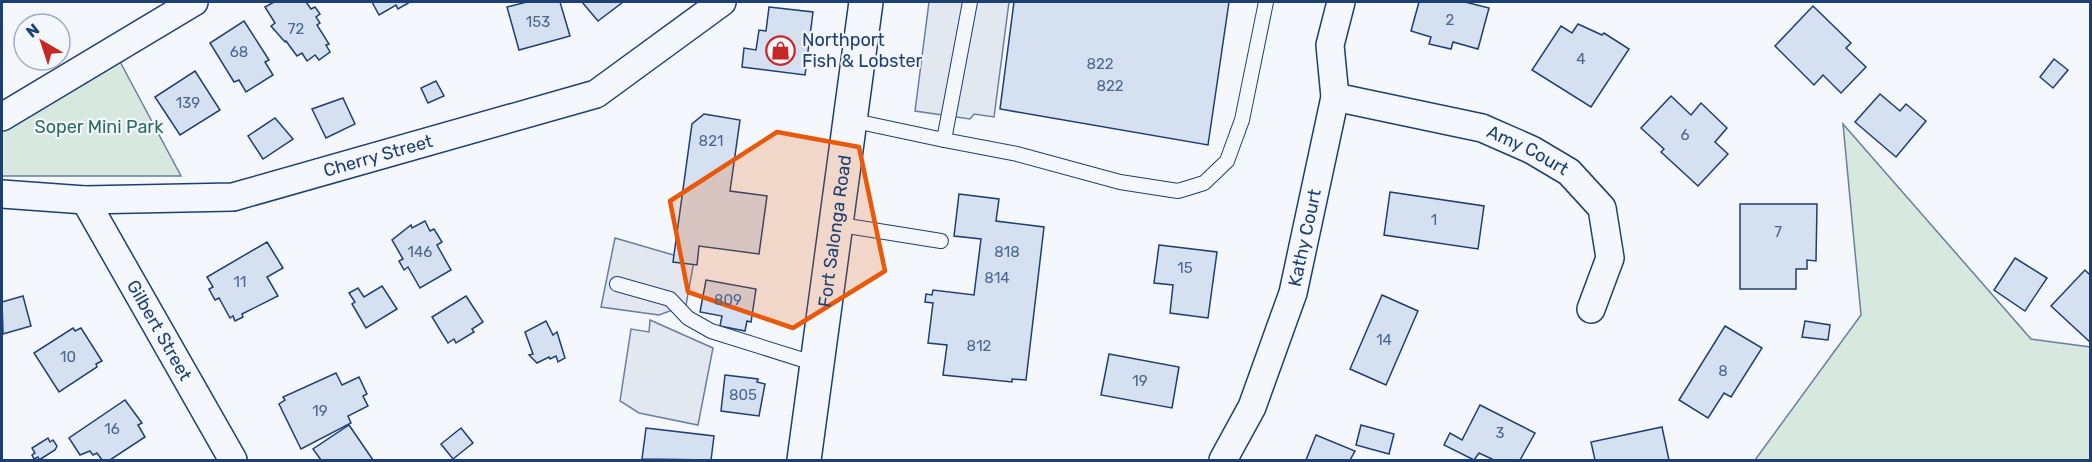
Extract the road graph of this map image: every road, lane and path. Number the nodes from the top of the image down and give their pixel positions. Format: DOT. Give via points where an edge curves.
graph roads {
  1 [pos="194,2"];
  2 [pos="722,2"];
  3 [pos="866,2"];
  4 [pos="970,2"];
  5 [pos="1266,2"];
  6 [pos="1341,2"];
  7 [pos="1335,97"];
  8 [pos="2,117"];
  9 [pos="850,120"];
  10 [pos="944,141"];
  11 [pos="2,194"];
  12 [pos="84,200"];
  13 [pos="835,224"];
  14 [pos="941,241"];
  15 [pos="617,284"];
  16 [pos="1591,309"];
  17 [pos="816,364"];
  18 [pos="233,460"];
  19 [pos="804,460"];
  20 [pos="1223,460"];
  1 -- 8 [label="street"];
  2 -- 12 [label="street, Cherry Street" via="596,94 234,197"];
  3 -- 9 [label="main road, Fort Salonga Road"];
  4 -- 10 [label="lane"];
  5 -- 10 [label="lane" via="1242,120 1227,161 1204,183 1178,191 1120,182 1017,154"];
  6 -- 7 [label="street, Kathy Court" via="1330,45"];
  7 -- 16 [label="street, Amy Court" via="1482,128 1569,172 1602,208 1610,258"];
  7 -- 20 [label="street, Kathy Court" via="1293,293 1252,407"];
  9 -- 10 [label="lane"];
  9 -- 13 [label="main road, Fort Salonga Road"];
  11 -- 12 [label="street, Cherry Street"];
  12 -- 18 [label="street, Gilbert Street"];
  13 -- 14 [label="lane"];
  13 -- 17 [label="main road, Fort Salonga Road"];
  15 -- 17 [label="lane" via="670,299 688,318 711,331"];
  17 -- 19 [label="main road, Fort Salonga Road"];
}
